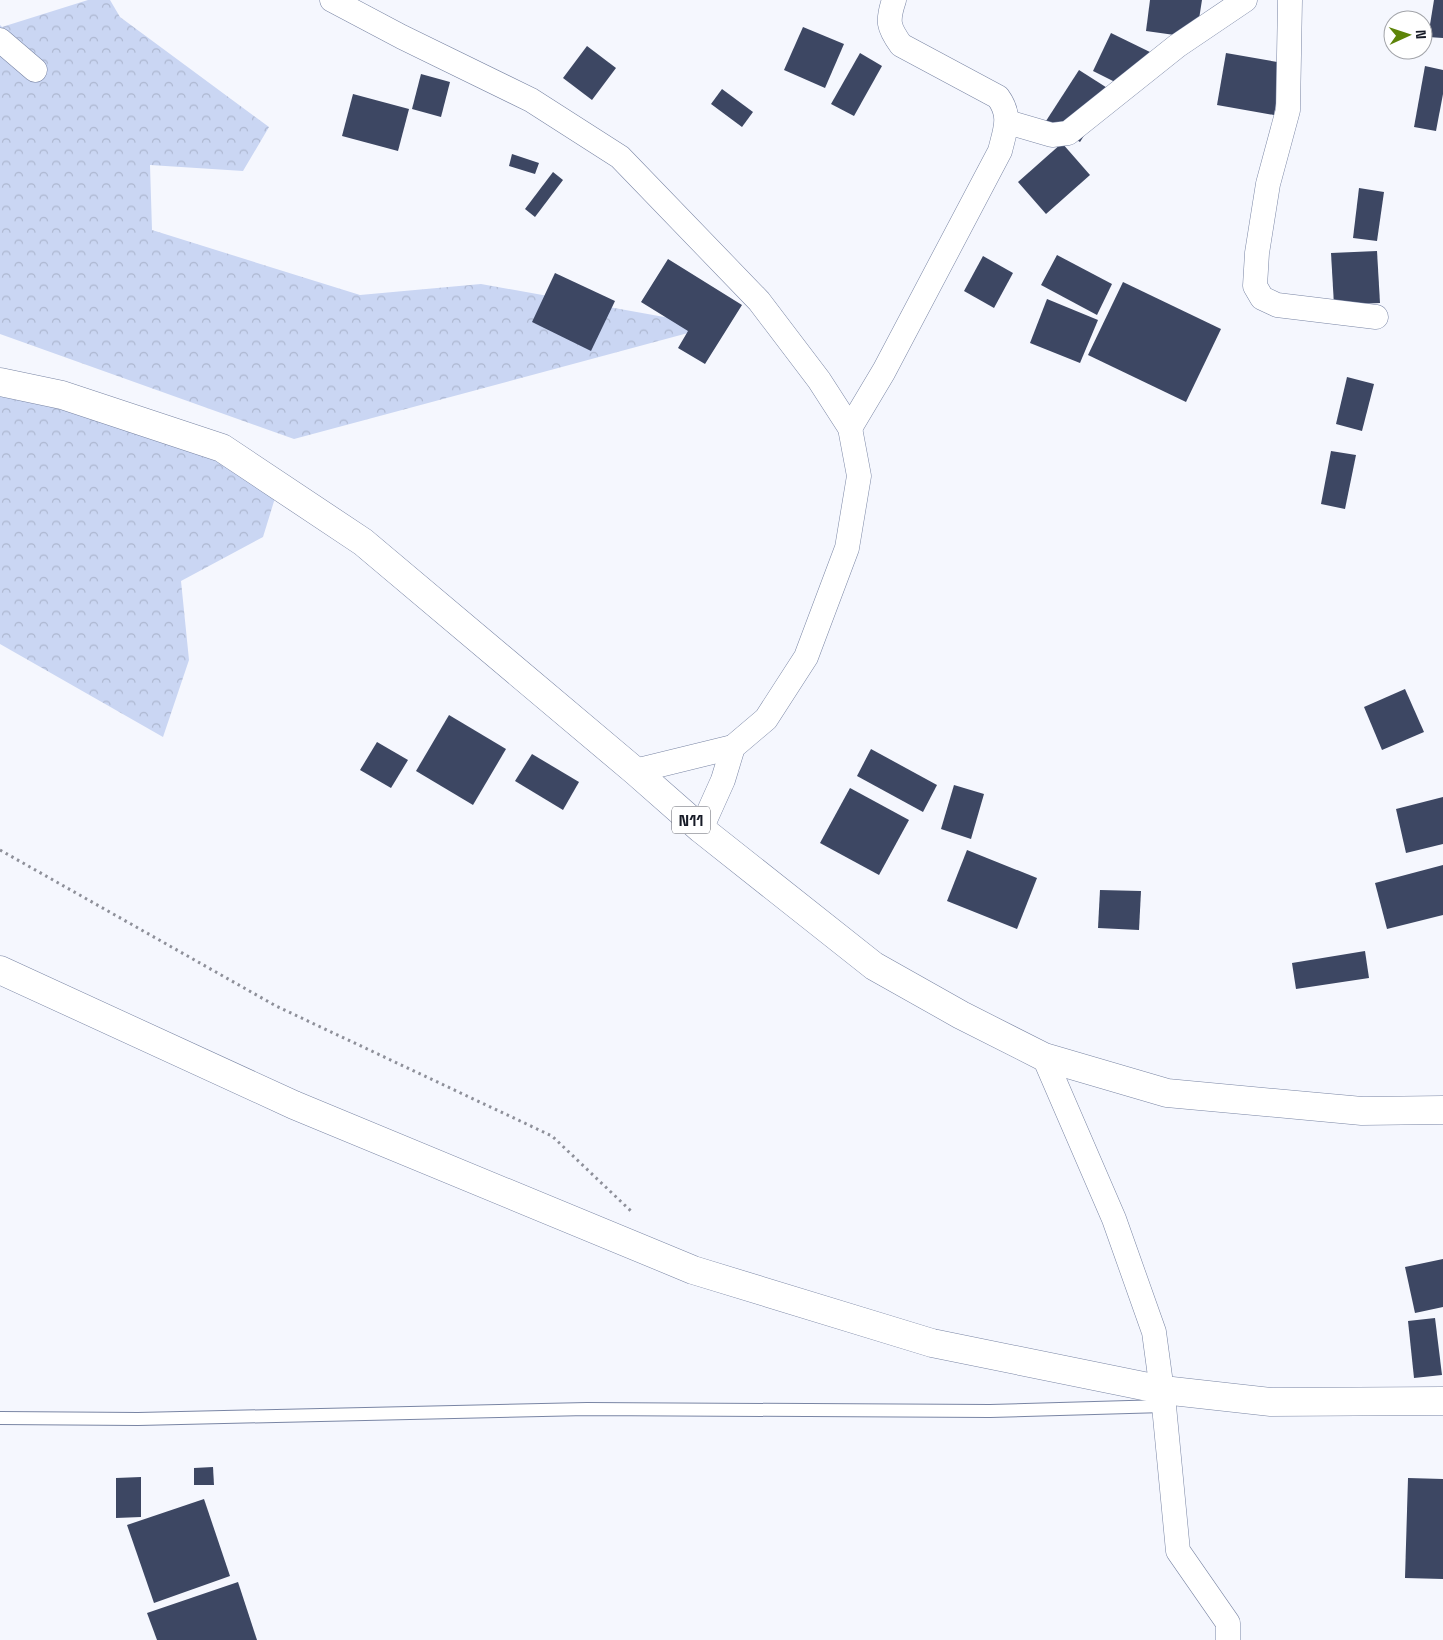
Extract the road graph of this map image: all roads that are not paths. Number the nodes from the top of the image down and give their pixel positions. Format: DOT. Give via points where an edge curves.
graph roads {
  1 [pos="332,0"];
  2 [pos="894,0"];
  3 [pos="1246,0"];
  4 [pos="1290,0"];
  5 [pos="0,40"];
  6 [pos="35,70"];
  7 [pos="1007,122"];
  8 [pos="1376,317"];
  9 [pos="0,382"];
  10 [pos="850,428"];
  11 [pos="733,747"];
  12 [pos="635,771"];
  13 [pos="701,828"];
  14 [pos="0,970"];
  15 [pos="1044,1056"];
  16 [pos="1443,1110"];
  17 [pos="1163,1398"];
  18 [pos="1443,1401"];
  19 [pos="0,1418"];
  20 [pos="1228,1640"];
  1 -- 10 [label="street" via="531,100 620,157 759,301 819,380"];
  2 -- 7 [label="street" via="888,18 892,33 901,45 998,97 1005,107"];
  3 -- 7 [label="street" via="1178,46 1068,133 1052,135"];
  4 -- 8 [label="street" via="1288,110 1268,184 1255,286 1262,298 1277,305"];
  5 -- 6 [label="street"];
  7 -- 10 [label="street" via="1000,151 889,363"];
  9 -- 12 [label="main road, N11" via="62,395 222,448 363,542"];
  10 -- 11 [label="street" via="859,476 847,548 806,658 766,719"];
  11 -- 12 [label="street"];
  11 -- 13 [label="street" via="723,780"];
  12 -- 13 [label="main road, N11"];
  13 -- 15 [label="main road, N11" via="874,966 961,1016"];
  14 -- 17 [label="main road" via="294,1105 693,1270 932,1342"];
  15 -- 16 [label="main road, N11" via="1167,1093 1362,1111"];
  15 -- 17 [label="street" via="1117,1228 1154,1332"];
  17 -- 18 [label="main road" via="1271,1402"];
  17 -- 19 [label="lane" via="990,1411 587,1408 138,1419"];
  17 -- 20 [label="street" via="1178,1552 1228,1624"];
}
